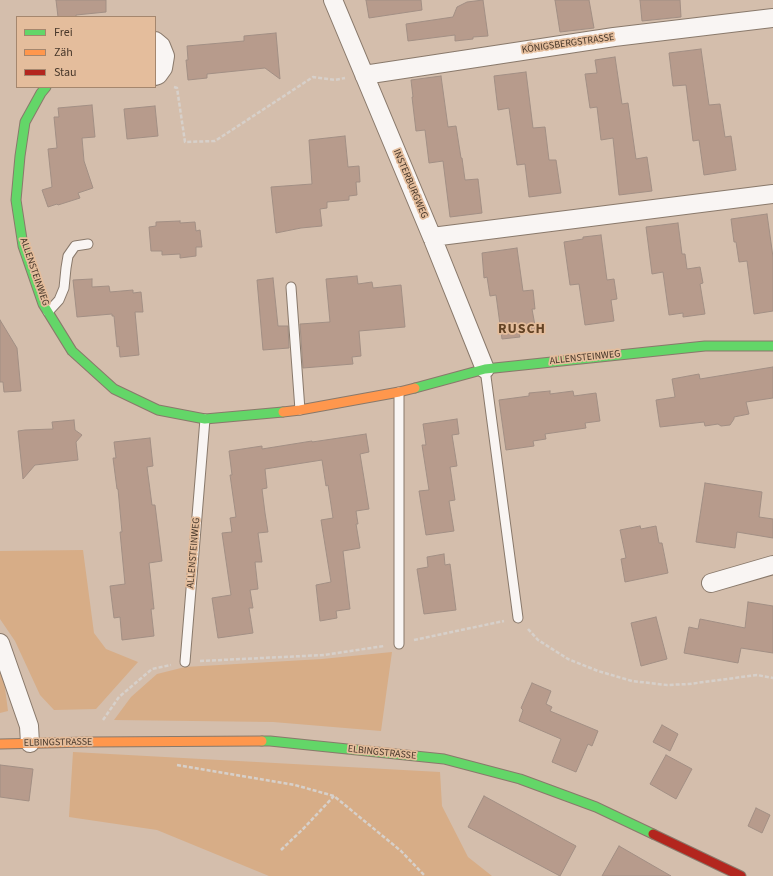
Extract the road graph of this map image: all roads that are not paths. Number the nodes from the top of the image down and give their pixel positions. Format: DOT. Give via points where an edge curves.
graph roads {
  1 [pos="333,0"];
  2 [pos="773,18"];
  3 [pos="156,42"];
  4 [pos="156,75"];
  5 [pos="364,75"];
  6 [pos="45,88"];
  7 [pos="773,194"];
  8 [pos="432,237"];
  9 [pos="88,244"];
  10 [pos="291,287"];
  11 [pos="48,312"];
  12 [pos="773,346"];
  13 [pos="485,369"];
  14 [pos="400,392"];
  15 [pos="300,410"];
  16 [pos="205,419"];
  17 [pos="773,565"];
  18 [pos="711,583"];
  19 [pos="518,618"];
  20 [pos="0,643"];
  21 [pos="399,644"];
  22 [pos="185,662"];
  23 [pos="30,743"];
  24 [pos="0,744"];
  25 [pos="741,876"];
  1 -- 5 [label="street, INSTERBURGWEG"];
  2 -- 5 [label="street, KÖNIGSBERGSTRASSE" via="606,38"];
  3 -- 4 [label="street" via="165,56 163,68"];
  5 -- 8 [label="street, INSTERBURGWEG"];
  6 -- 11 [label="street, ALLENSTEINWEG" via="26,122 16,200 23,246"];
  7 -- 8 [label="street"];
  8 -- 13 [label="street, INSTERBURGWEG"];
  9 -- 11 [label="lane" via="75,246 68,256 64,288 59,300"];
  10 -- 15 [label="lane"];
  11 -- 16 [label="street, ALLENSTEINWEG" via="72,351 114,389 158,410"];
  12 -- 13 [label="street, ALLENSTEINWEG" via="705,346"];
  13 -- 14 [label="street, ALLENSTEINWEG"];
  13 -- 19 [label="lane"];
  14 -- 15 [label="street, ALLENSTEINWEG"];
  14 -- 21 [label="lane"];
  15 -- 16 [label="street, ALLENSTEINWEG"];
  16 -- 22 [label="lane, ALLENSTEINWEG"];
  17 -- 18 [label="street"];
  20 -- 23 [label="street" via="29,726"];
  23 -- 24 [label="street, ELBINGSTRASSE"];
  23 -- 25 [label="street, ELBINGSTRASSE" via="270,741 444,759 520,779 596,807"];
}
